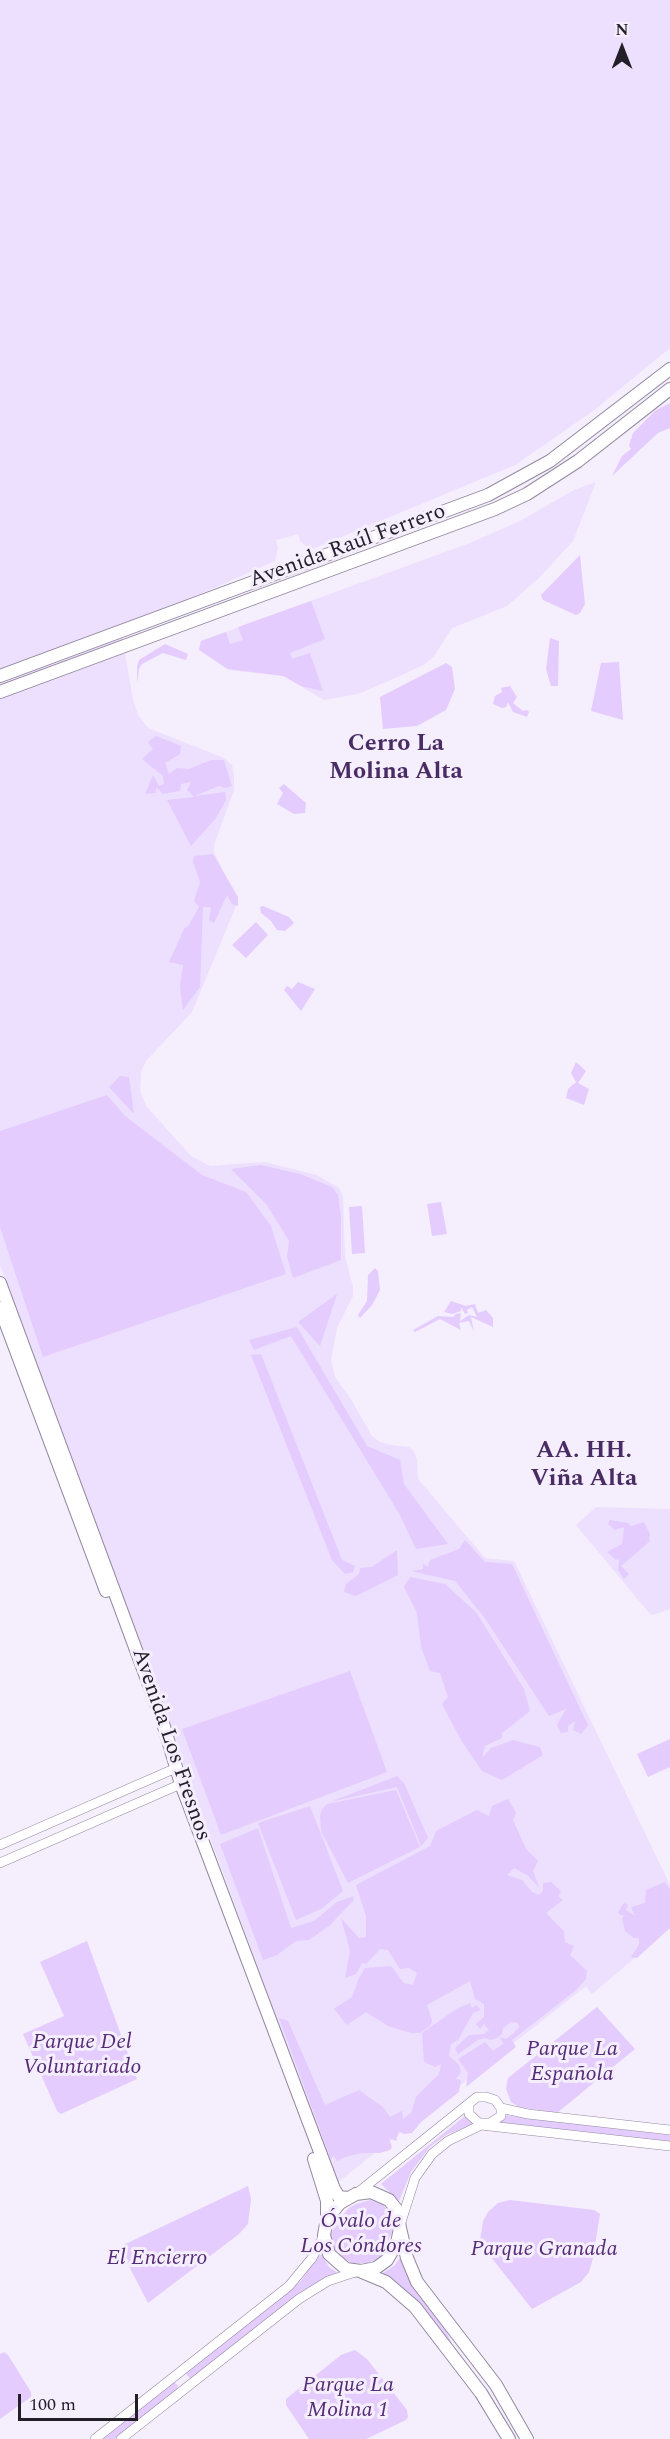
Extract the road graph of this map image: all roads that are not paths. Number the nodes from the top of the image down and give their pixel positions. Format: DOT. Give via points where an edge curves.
graph roads {
  1 [pos="670,369"];
  2 [pos="670,389"];
  3 [pos="0,676"];
  4 [pos="0,692"];
  5 [pos="0,1283"];
  6 [pos="0,1308"];
  7 [pos="173,1770"];
  8 [pos="178,1785"];
  9 [pos="0,1845"];
  10 [pos="0,1863"];
  11 [pos="500,2094"];
  12 [pos="469,2104"];
  13 [pos="501,2108"];
  14 [pos="518,2112"];
  15 [pos="485,2124"];
  16 [pos="505,2128"];
  17 [pos="670,2130"];
  18 [pos="460,2135"];
  19 [pos="670,2146"];
  20 [pos="352,2196"];
  21 [pos="327,2222"];
  22 [pos="400,2226"];
  23 [pos="324,2235"];
  24 [pos="359,2271"];
  25 [pos="95,2439"];
  26 [pos="121,2439"];
  27 [pos="509,2439"];
  28 [pos="527,2439"];
  1 -- 3 [label="main road, Avenida Raúl Ferrero" via="550,461 488,495"];
  2 -- 4 [label="main road, Avenida Raúl Ferrero" via="570,466 495,509"];
  5 -- 7 [label="main road, Avenida Los Fresnos" via="162,1720"];
  6 -- 7 [label="main road, Avenida Los Fresnos"];
  7 -- 8 [label="main road, Avenida Los Fresnos"];
  7 -- 9 [label="street"];
  8 -- 10 [label="street"];
  8 -- 20 [label="main road, Avenida Los Fresnos" via="334,2189 339,2197"];
  8 -- 21 [label="main road, Avenida Los Fresnos" via="318,2172 327,2201"];
  11 -- 14 [label="street" via="506,2105"];
  12 -- 13 [label="street" via="477,2097 486,2097"];
  12 -- 15 [label="street" via="471,2118"];
  12 -- 20 [label="street"];
  13 -- 14 [label="street"];
  13 -- 15 [label="street" via="498,2119"];
  14 -- 17 [label="street"];
  15 -- 16 [label="street"];
  15 -- 18 [label="street"];
  16 -- 18 [label="street"];
  16 -- 19 [label="street"];
  18 -- 22 [label="street" via="438,2148 423,2166 407,2198"];
  20 -- 21 [label="main road" via="334,2210"];
  20 -- 22 [label="main road" via="371,2192 389,2200 397,2210"];
  21 -- 23 [label="main road"];
  22 -- 24 [label="main road" via="397,2243 387,2260 376,2268"];
  22 -- 28 [label="main road" via="417,2282 490,2378"];
  23 -- 24 [label="main road" via="333,2260 346,2269"];
  23 -- 25 [label="street" via="312,2258 289,2286"];
  24 -- 26 [label="street" via="328,2281 306,2295"];
  24 -- 27 [label="main road" via="391,2286 415,2307 482,2393"];
}
